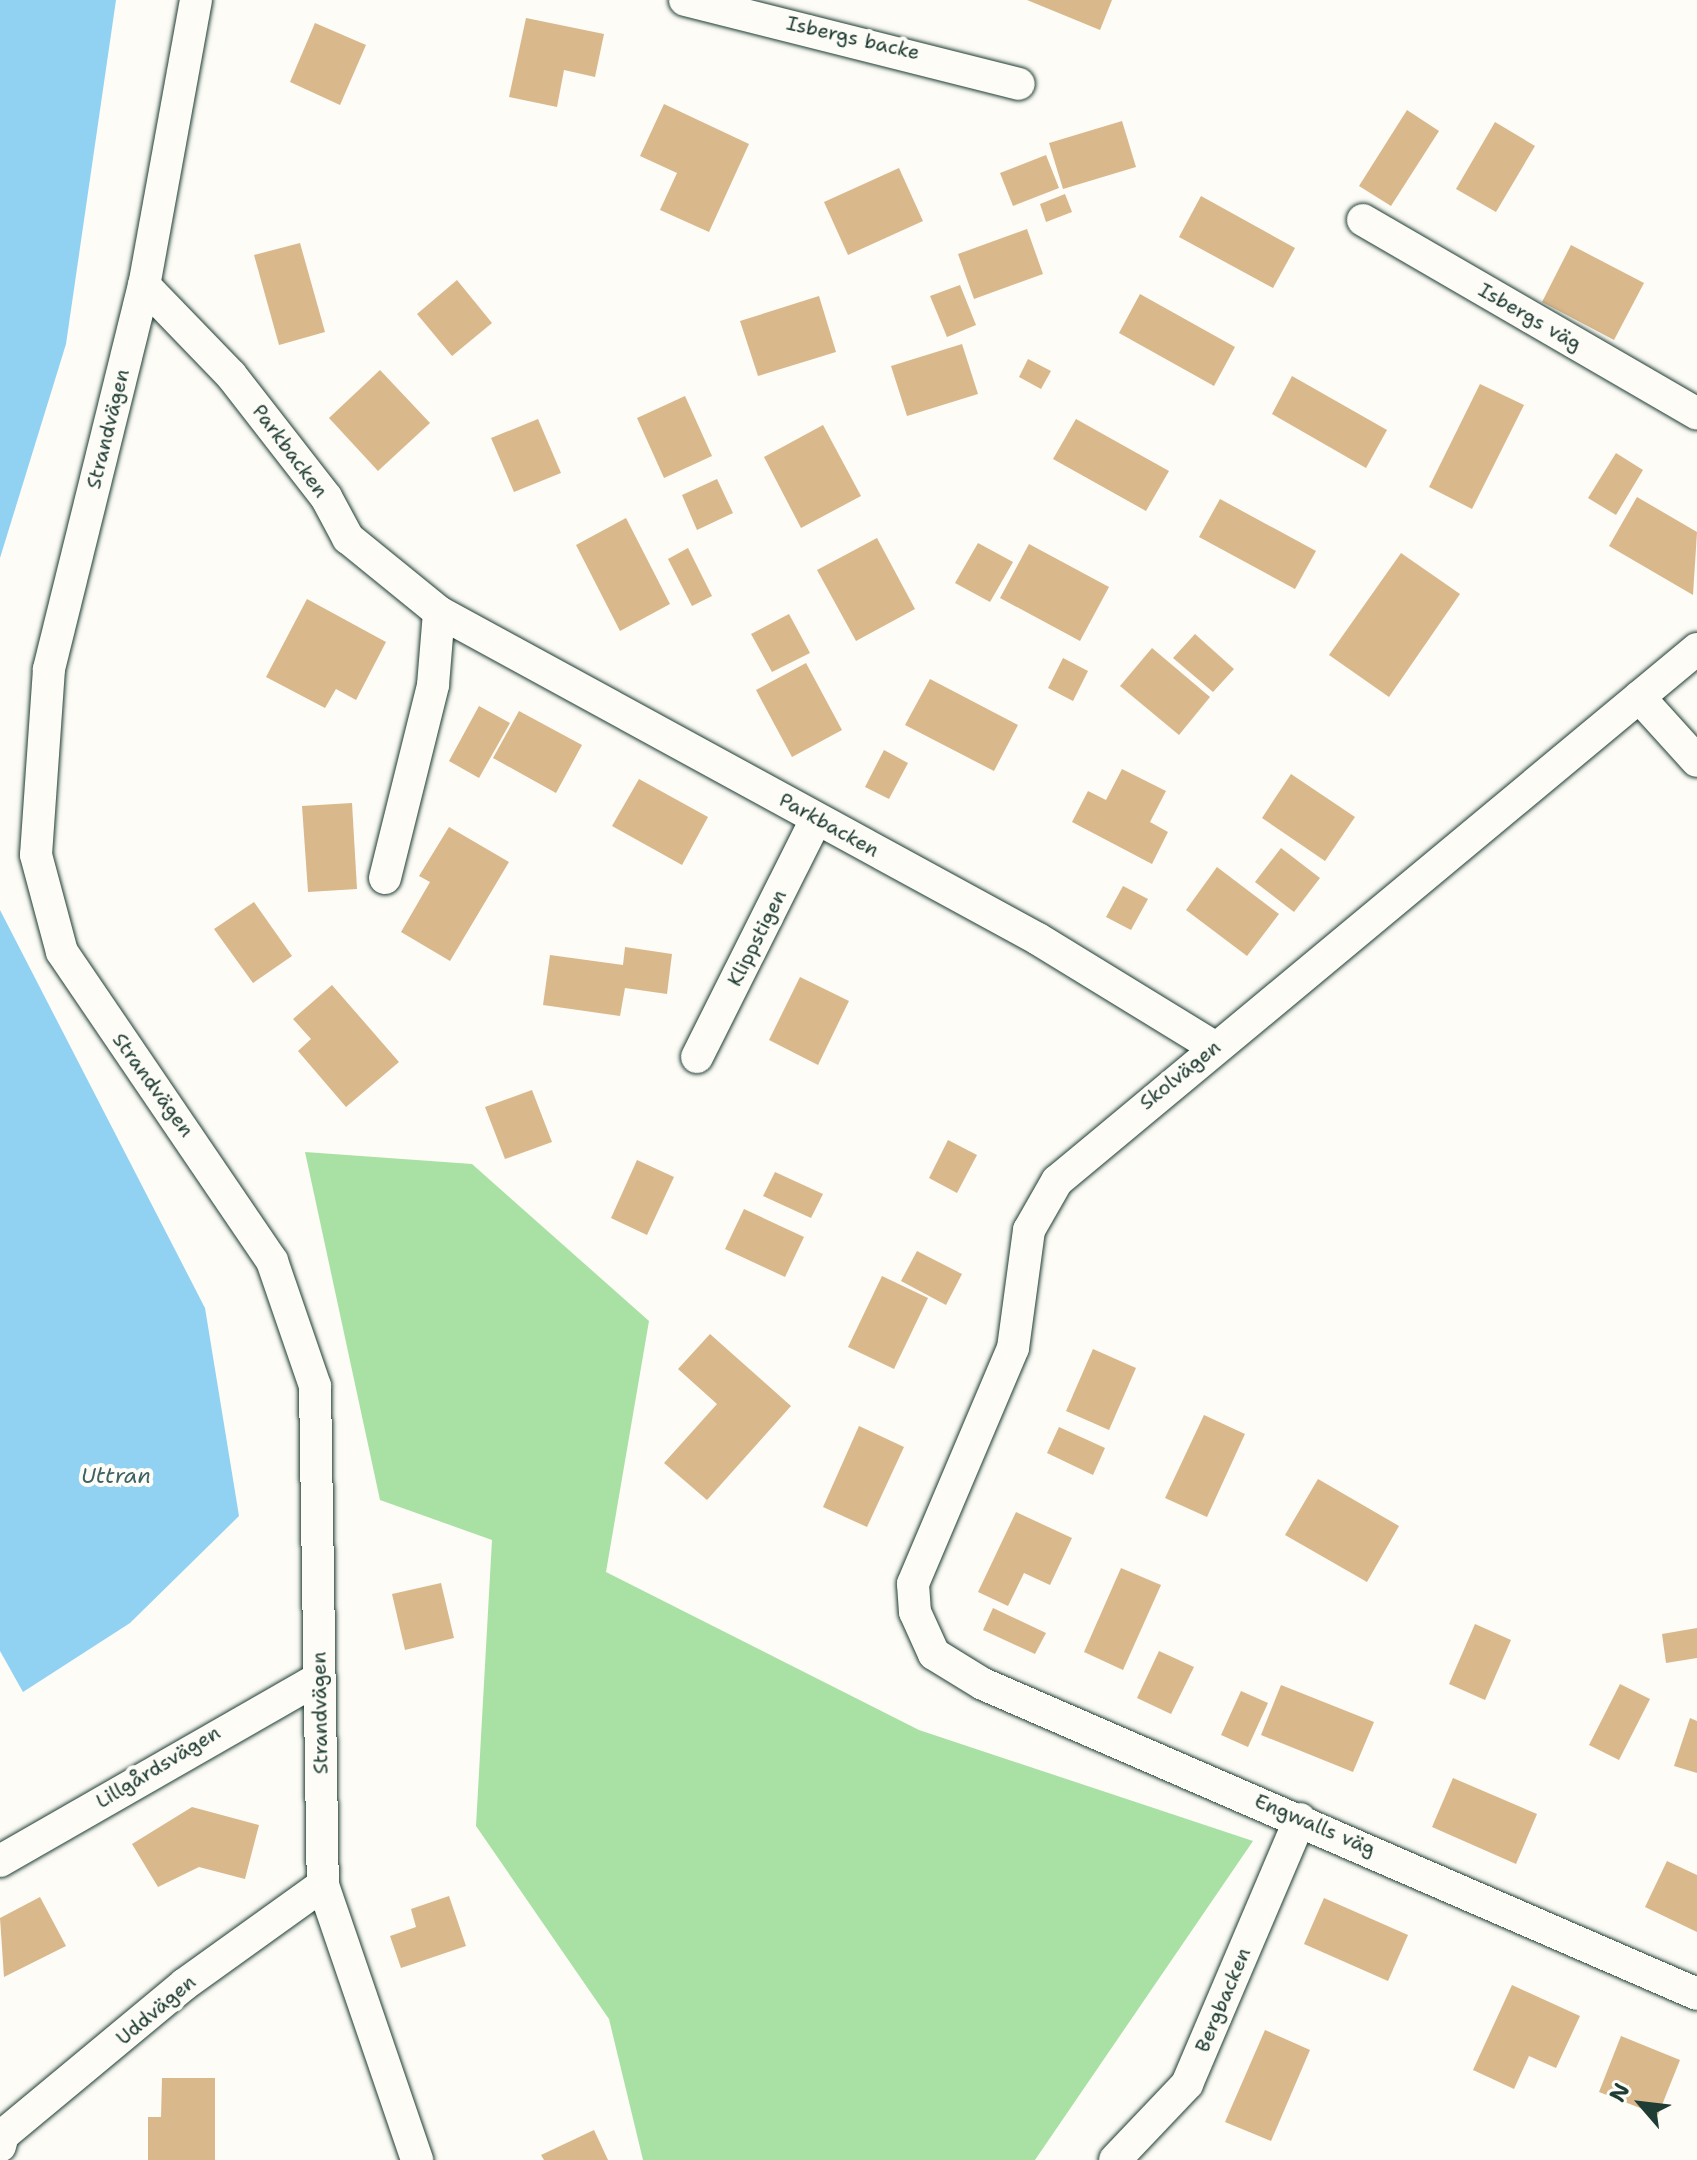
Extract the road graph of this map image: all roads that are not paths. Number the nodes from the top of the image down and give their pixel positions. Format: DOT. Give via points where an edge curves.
graph roads {
  1 [pos="196,0"];
  2 [pos="685,0"];
  3 [pos="1019,84"];
  4 [pos="1363,220"];
  5 [pos="144,285"];
  6 [pos="1697,414"];
  7 [pos="439,612"];
  8 [pos="1697,649"];
  9 [pos="1639,697"];
  10 [pos="1697,761"];
  11 [pos="816,819"];
  12 [pos="385,878"];
  13 [pos="1214,1047"];
  14 [pos="697,1057"];
  15 [pos="934,1654"];
  16 [pos="319,1678"];
  17 [pos="1300,1819"];
  18 [pos="0,1861"];
  19 [pos="323,1885"];
  20 [pos="1697,1994"];
  21 [pos="1,2139"];
  22 [pos="417,2160"];
  23 [pos="1115,2160"];
  1 -- 5 [label="street, Strandvägen"];
  2 -- 3 [label="street, Isbergs backe"];
  4 -- 6 [label="street, Isbergs väg"];
  5 -- 7 [label="street, Parkbacken" via="231,375 326,497 348,538"];
  5 -- 16 [label="street, Strandvägen" via="49,669 36,855 62,952 272,1261 315,1386"];
  7 -- 11 [label="street, Parkbacken"];
  7 -- 12 [label="street" via="433,685"];
  8 -- 9 [label="street, Skolvägen"];
  9 -- 10 [label="street"];
  9 -- 13 [label="street, Skolvägen" via="1364,932"];
  11 -- 13 [label="street, Parkbacken" via="1038,939"];
  11 -- 14 [label="street, Klippstigen"];
  13 -- 15 [label="street, Skolvägen" via="1080,1157 1040,1206 1029,1230 1013,1348 913,1584 915,1612"];
  15 -- 17 [label="street, Engwalls väg" via="1080,1728"];
  16 -- 18 [label="street, Lillgårdsvägen"];
  16 -- 19 [label="street, Strandvägen"];
  17 -- 20 [label="street, Engwalls väg"];
  17 -- 23 [label="street, Bergbacken" via="1187,2084"];
  19 -- 21 [label="street, Uddvägen" via="185,1984"];
  19 -- 22 [label="street, Strandvägen"];
}
